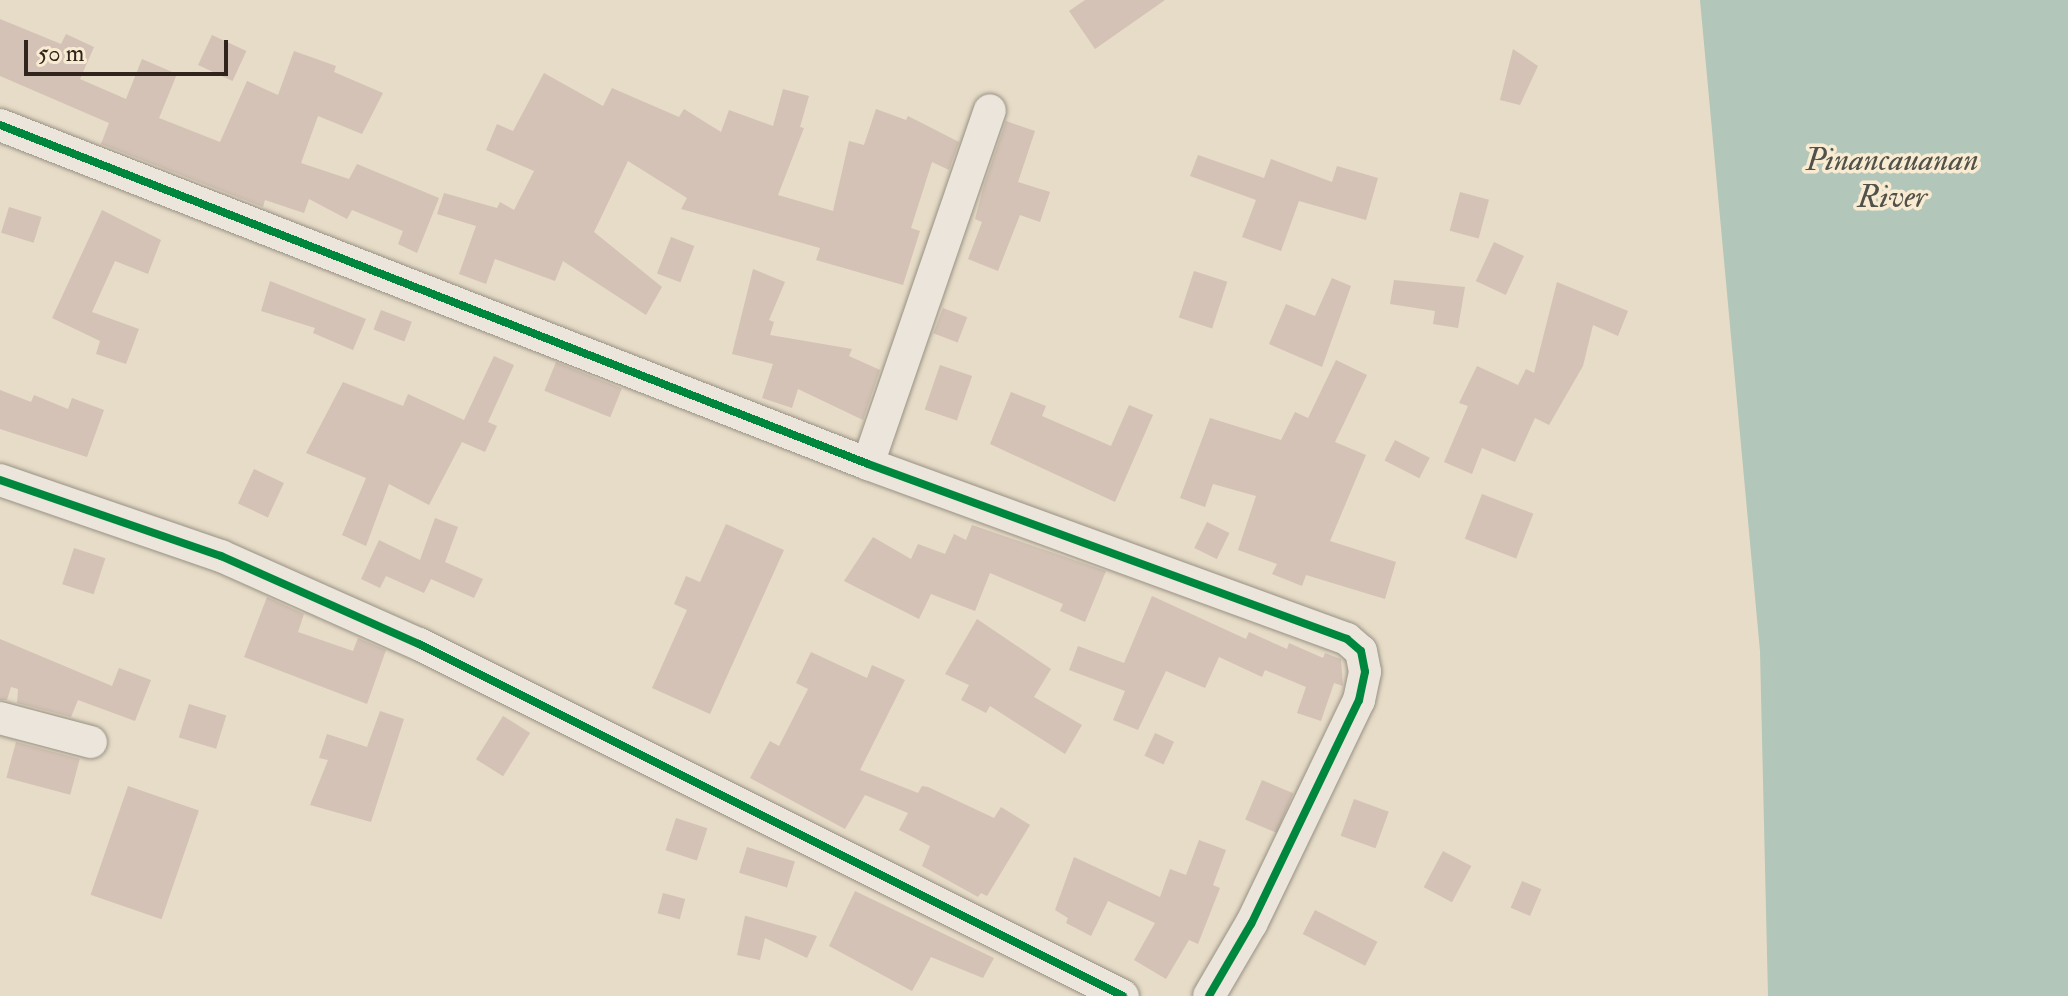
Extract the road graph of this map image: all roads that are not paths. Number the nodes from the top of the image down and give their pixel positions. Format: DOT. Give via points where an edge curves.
graph roads {
  1 [pos="990,110"];
  2 [pos="0,125"];
  3 [pos="868,464"];
  4 [pos="0,480"];
  5 [pos="0,718"];
  6 [pos="91,742"];
  7 [pos="1123,996"];
  8 [pos="1209,996"];
  1 -- 3 [label="street"];
  2 -- 3 [label="street"];
  3 -- 8 [label="street" via="1347,639 1361,651 1365,672 1359,700 1251,924"];
  4 -- 7 [label="street" via="221,556 419,644"];
  5 -- 6 [label="street"];
}
